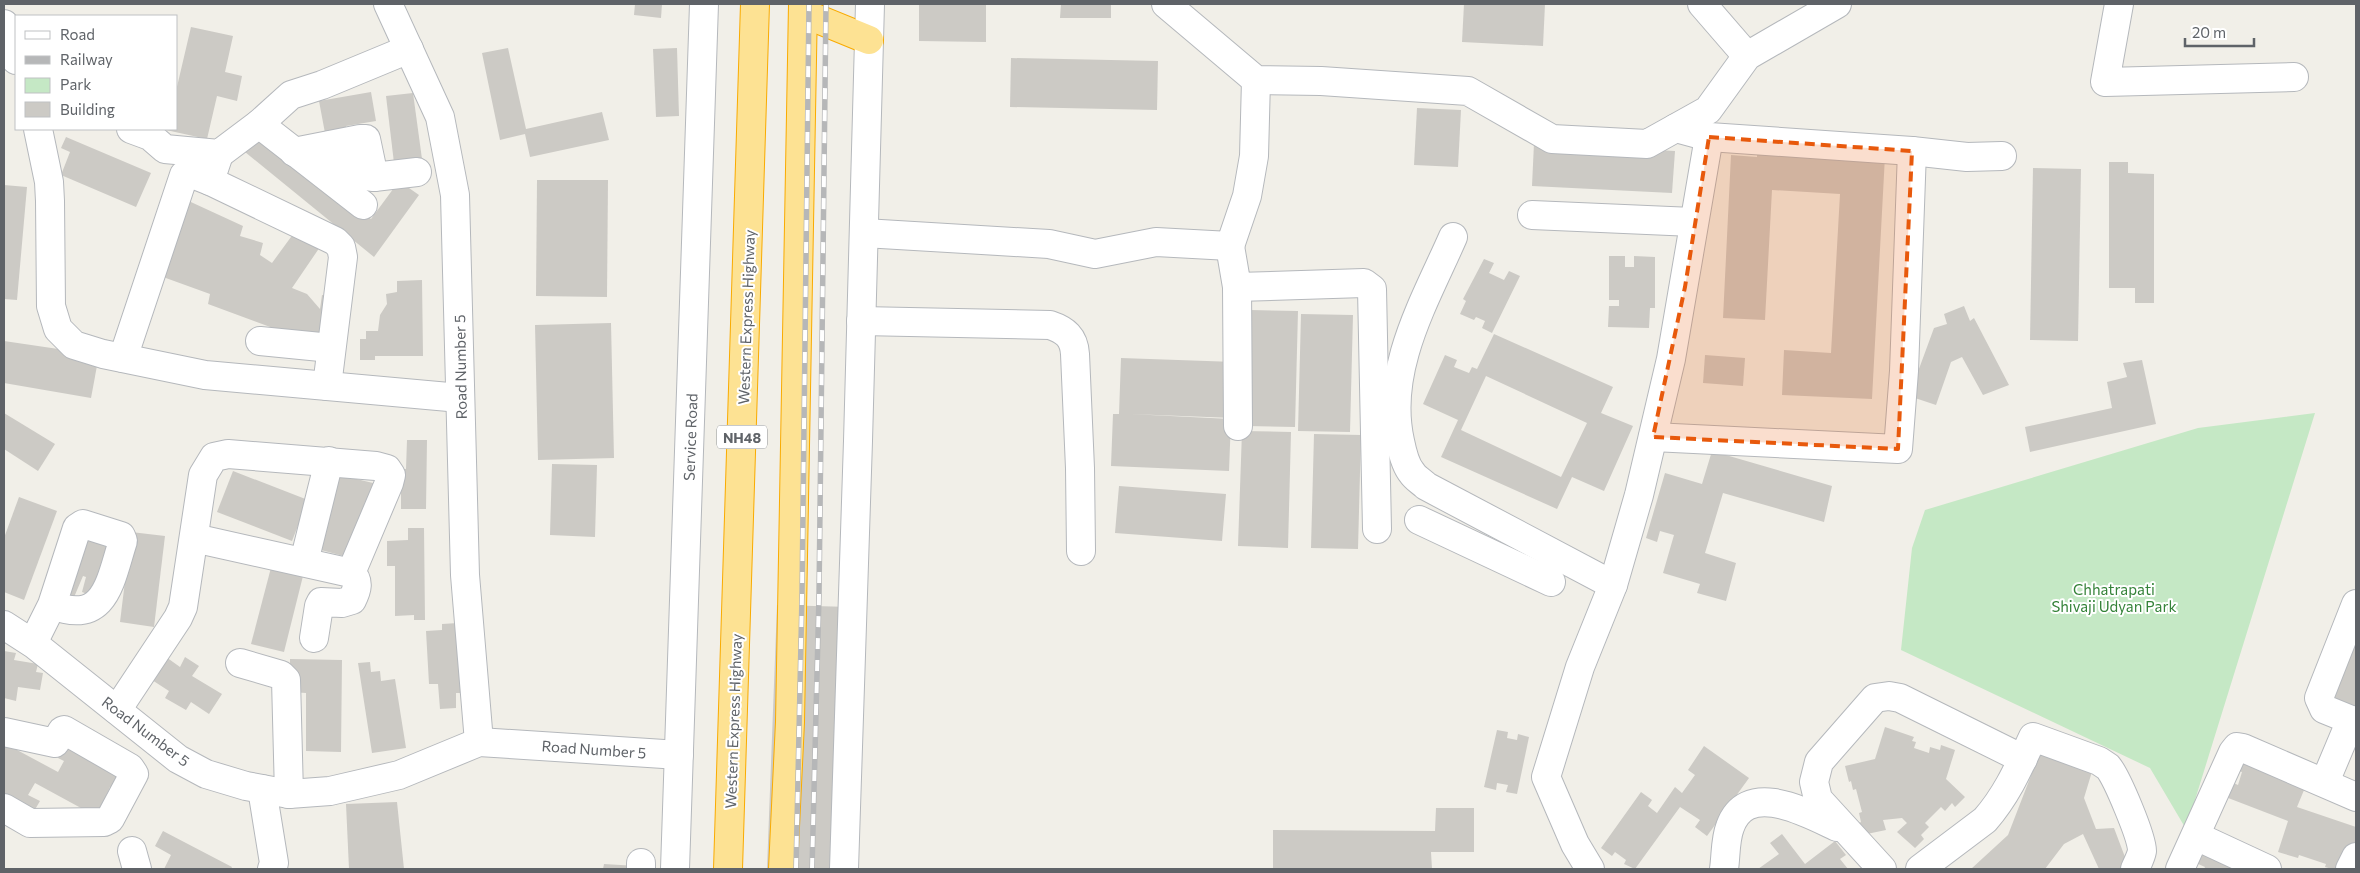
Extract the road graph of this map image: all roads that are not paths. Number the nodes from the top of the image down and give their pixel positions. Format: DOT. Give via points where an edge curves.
graph roads {
  1 [pos="388,4"];
  2 [pos="704,4"];
  3 [pos="755,4"];
  4 [pos="870,4"];
  5 [pos="1166,4"];
  6 [pos="1702,4"];
  7 [pos="1837,4"];
  8 [pos="2119,4"];
  9 [pos="803,8"];
  10 [pos="4,24"];
  11 [pos="869,40"];
  12 [pos="409,49"];
  13 [pos="1747,56"];
  14 [pos="15,57"];
  15 [pos="2294,78"];
  16 [pos="1256,80"];
  17 [pos="259,124"];
  18 [pos="1676,128"];
  19 [pos="38,130"];
  20 [pos="134,130"];
  21 [pos="1709,137"];
  22 [pos="1912,151"];
  23 [pos="294,152"];
  24 [pos="219,154"];
  25 [pos="2002,156"];
  26 [pos="417,172"];
  27 [pos="210,181"];
  28 [pos="363,205"];
  29 [pos="1532,215"];
  30 [pos="1693,222"];
  31 [pos="864,233"];
  32 [pos="1452,237"];
  33 [pos="1230,246"];
  34 [pos="1237,287"];
  35 [pos="862,321"];
  36 [pos="260,341"];
  37 [pos="331,348"];
  38 [pos="122,358"];
  39 [pos="327,386"];
  40 [pos="460,398"];
  41 [pos="1238,426"];
  42 [pos="1652,437"];
  43 [pos="329,461"];
  44 [pos="1419,520"];
  45 [pos="1495,523"];
  46 [pos="1377,529"];
  47 [pos="194,538"];
  48 [pos="1482,549"];
  49 [pos="1081,551"];
  50 [pos="304,562"];
  51 [pos="351,573"];
  52 [pos="1550,582"];
  53 [pos="1613,585"];
  54 [pos="2356,604"];
  55 [pos="52,605"];
  56 [pos="4,625"];
  57 [pos="314,638"];
  58 [pos="33,643"];
  59 [pos="240,663"];
  60 [pos="127,718"];
  61 [pos="2354,721"];
  62 [pos="4,732"];
  63 [pos="2242,732"];
  64 [pos="479,742"];
  65 [pos="679,755"];
  66 [pos="2023,759"];
  67 [pos="116,760"];
  68 [pos="2330,770"];
  69 [pos="2356,781"];
  70 [pos="262,789"];
  71 [pos="288,794"];
  72 [pos="2356,797"];
  73 [pos="4,808"];
  74 [pos="1847,831"];
  75 [pos="2196,836"];
  76 [pos="2356,857"];
  77 [pos="272,869"];
  78 [pos="675,869"];
  79 [pos="728,869"];
  80 [pos="783,869"];
  81 [pos="844,869"];
  82 [pos="1590,869"];
  83 [pos="1724,869"];
  84 [pos="1882,869"];
  85 [pos="1920,869"];
  86 [pos="2135,869"];
  87 [pos="2180,869"];
  88 [pos="2267,869"];
  89 [pos="2350,869"];
  1 -- 12 [label="street, Road Number 5"];
  2 -- 65 [label="street, Service Road"];
  3 -- 79 [label="highway, Western Express Highway / NH48"];
  4 -- 11 [label="street"];
  5 -- 16 [label="street"];
  6 -- 13 [label="street"];
  7 -- 13 [label="street"];
  8 -- 15 [label="street" via="2105,82"];
  9 -- 11 [label="highway"];
  9 -- 80 [label="highway" via="790,722"];
  10 -- 14 [label="street"];
  11 -- 31 [label="street"];
  12 -- 17 [label="street" via="322,85 291,94"];
  12 -- 40 [label="street, Road Number 5" via="440,117 455,195"];
  13 -- 18 [label="street" via="1708,110"];
  16 -- 18 [label="street" via="1468,91 1552,139 1647,144"];
  16 -- 33 [label="street" via="1254,156 1248,196"];
  17 -- 23 [label="street"];
  17 -- 24 [label="street"];
  18 -- 21 [label="street"];
  19 -- 38 [label="street" via="48,182 51,306 58,329 74,345"];
  20 -- 24 [label="street" via="150,136 165,149"];
  21 -- 22 [label="street"];
  21 -- 30 [label="street"];
  22 -- 25 [label="street" via="1967,157"];
  22 -- 42 [label="street" via="1898,450"];
  23 -- 26 [label="street" via="366,139 374,177"];
  23 -- 28 [label="street"];
  24 -- 27 [label="street"];
  27 -- 37 [label="street" via="339,244 343,256"];
  27 -- 38 [label="street" via="190,173 184,175"];
  29 -- 30 [label="street"];
  30 -- 42 [label="street" via="1671,359"];
  31 -- 33 [label="street" via="1049,244 1095,254 1156,242"];
  31 -- 35 [label="street"];
  32 -- 45 [label="street" via="1400,366 1398,433 1411,473 1426,486"];
  33 -- 34 [label="street"];
  34 -- 41 [label="street"];
  34 -- 46 [label="street" via="1364,284 1372,289"];
  35 -- 49 [label="street" via="1050,325 1070,336 1075,344"];
  35 -- 81 [label="street"];
  36 -- 37 [label="street"];
  37 -- 39 [label="street"];
  38 -- 39 [label="street" via="205,375"];
  39 -- 40 [label="street"];
  40 -- 64 [label="street, Road Number 5" via="465,575"];
  42 -- 53 [label="street"];
  43 -- 47 [label="street" via="228,454 214,457 202,475"];
  43 -- 50 [label="street"];
  43 -- 51 [label="street" via="376,466 387,469 391,475"];
  44 -- 48 [label="street"];
  45 -- 48 [label="street"];
  45 -- 53 [label="street"];
  47 -- 50 [label="street"];
  47 -- 60 [label="street" via="183,607"];
  48 -- 52 [label="street"];
  50 -- 51 [label="street"];
  51 -- 57 [label="street" via="357,584 352,600 321,602"];
  53 -- 82 [label="street" via="1580,667 1546,777 1575,844"];
  54 -- 61 [label="street" via="2319,698 2324,709"];
  55 -- 58 [label="street"];
  56 -- 58 [label="street, Road Number 5"];
  58 -- 60 [label="street, Road Number 5"];
  59 -- 71 [label="street" via="281,675 286,680"];
  60 -- 67 [label="street"];
  60 -- 70 [label="street, Road Number 5" via="178,759 206,774"];
  61 -- 68 [label="street"];
  62 -- 67 [label="street" via="55,743 64,730"];
  63 -- 68 [label="street"];
  64 -- 65 [label="street, Road Number 5"];
  64 -- 71 [label="street, Road Number 5" via="399,776 330,791"];
  65 -- 78 [label="street, Service Road"];
  66 -- 74 [label="street" via="1900,698 1875,698 1819,762 1815,774 1818,799"];
  66 -- 85 [label="street" via="2011,785 1985,820"];
  66 -- 86 [label="street" via="2033,737 2108,767 2140,840 2142,853"];
  67 -- 73 [label="street" via="133,771 134,778 110,819 104,822 30,823"];
  68 -- 69 [label="street"];
  70 -- 71 [label="street, Road Number 5"];
  70 -- 77 [label="street" via="274,863"];
  72 -- 75 [label="street" via="2244,748 2237,748"];
  74 -- 83 [label="street" via="1778,803 1751,804 1740,811 1730,827"];
  74 -- 84 [label="street"];
  75 -- 87 [label="street"];
  75 -- 88 [label="street"];
  76 -- 89 [label="street"];
}
